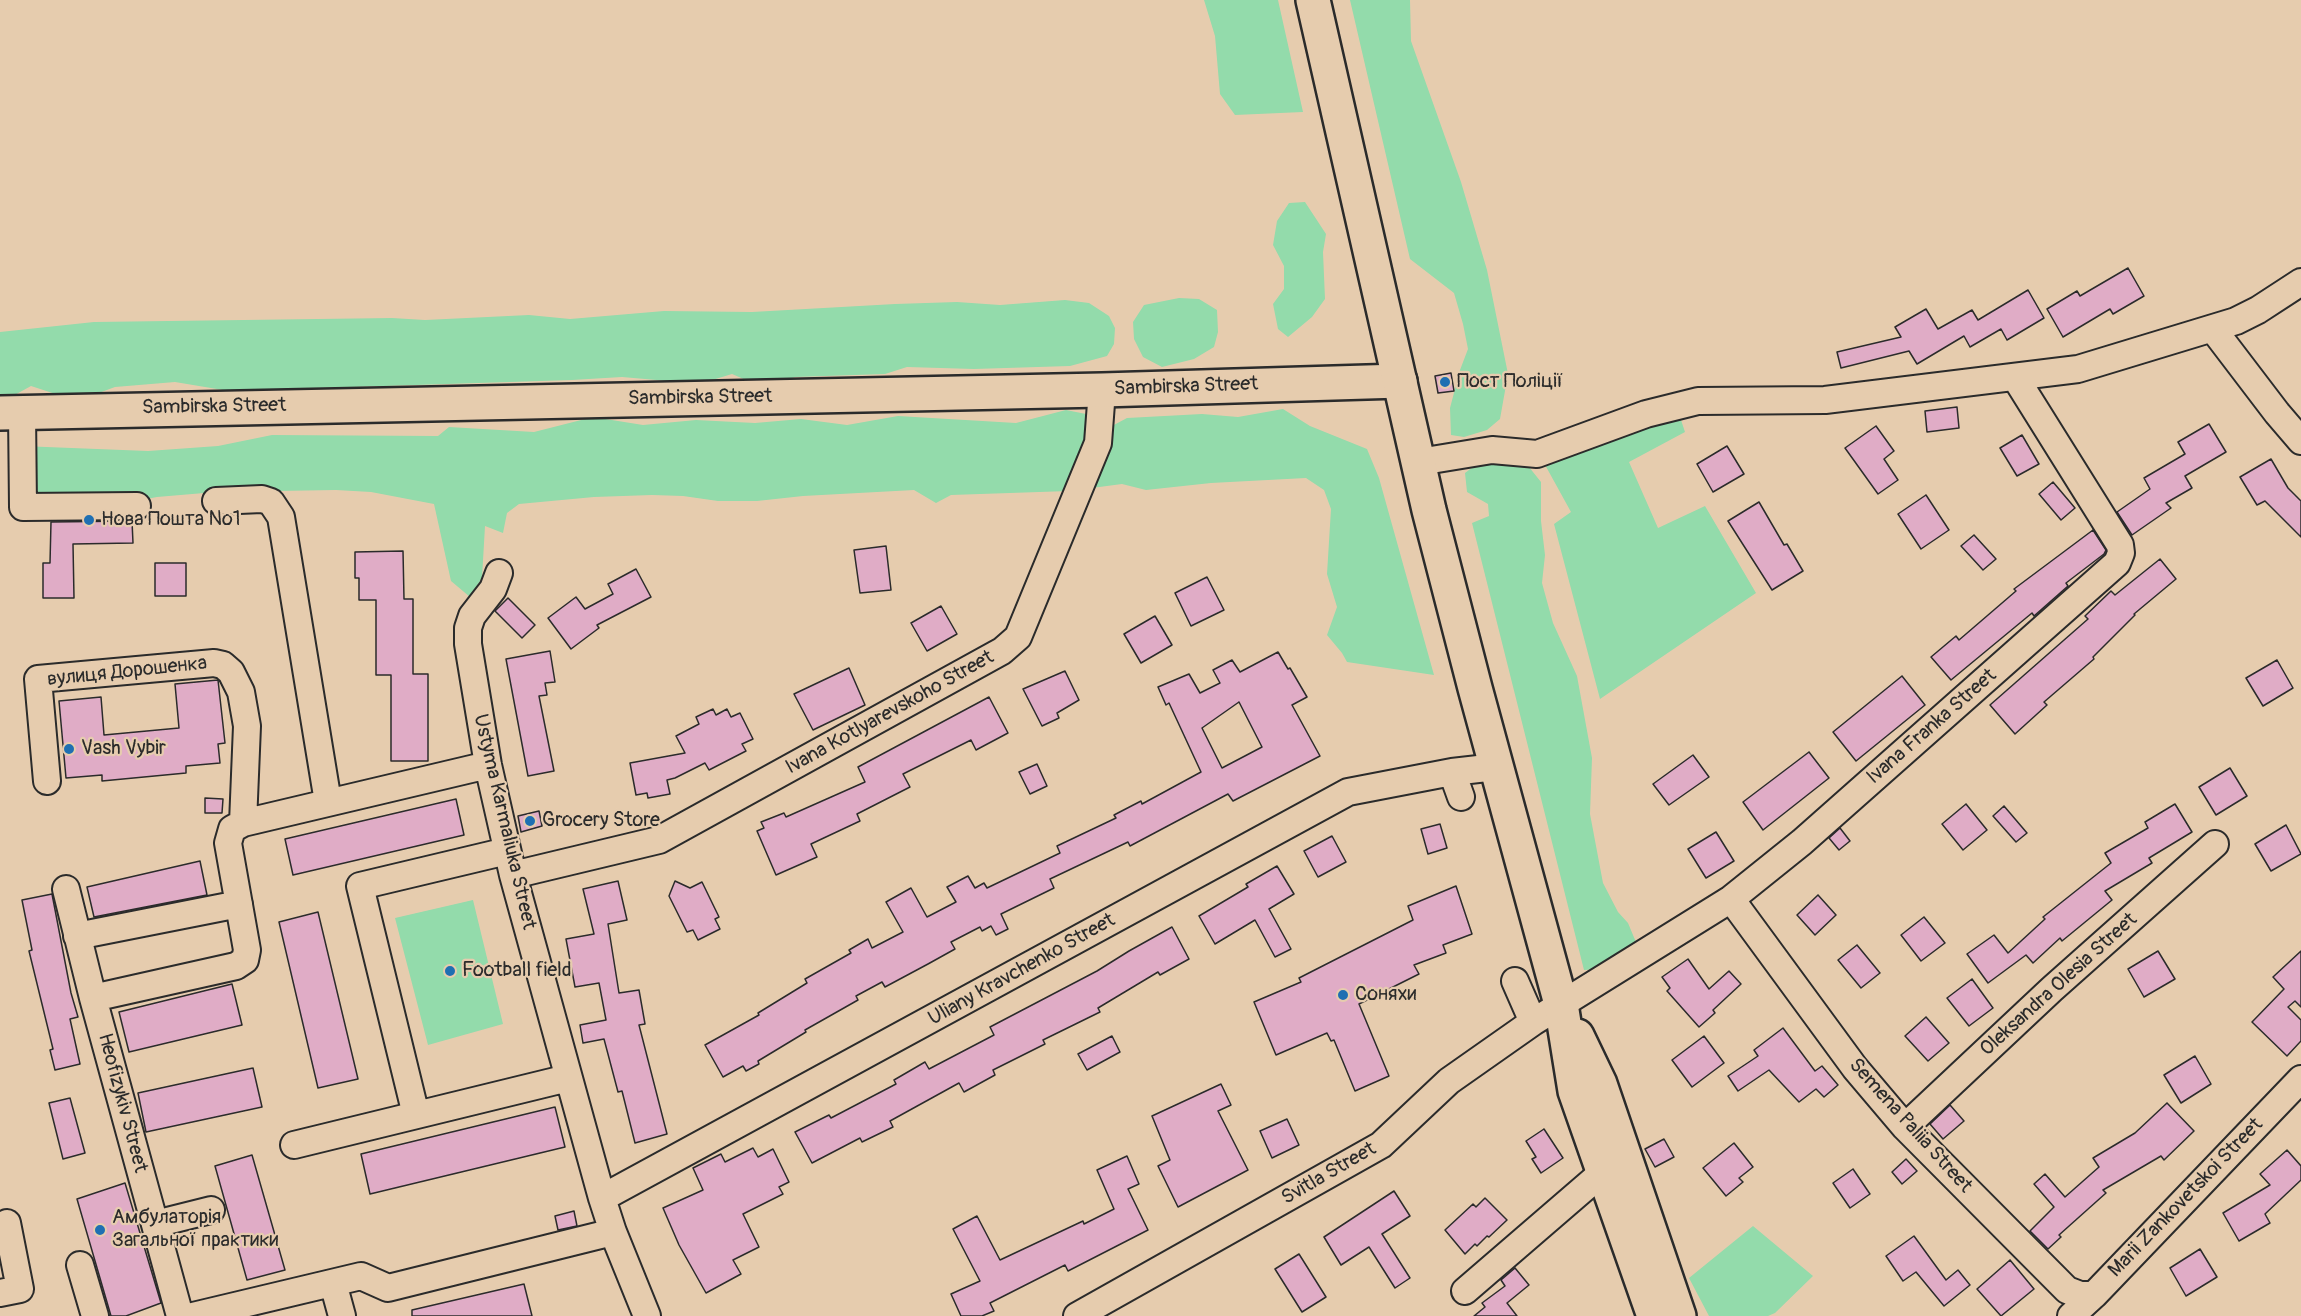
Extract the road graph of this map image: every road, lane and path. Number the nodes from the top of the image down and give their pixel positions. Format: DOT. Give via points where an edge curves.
graph roads {
  1 [pos="1313,0"];
  2 [pos="2301,282"];
  3 [pos="2213,329"];
  4 [pos="2015,377"];
  5 [pos="1400,381"];
  6 [pos="1102,390"];
  7 [pos="11,412"];
  8 [pos="2301,441"];
  9 [pos="1419,462"];
  10 [pos="216,501"];
  11 [pos="137,506"];
  12 [pos="500,573"];
  13 [pos="488,765"];
  14 [pos="1496,766"];
  15 [pos="1452,772"];
  16 [pos="47,781"];
  17 [pos="1461,797"];
  18 [pos="328,802"];
  19 [pos="243,822"];
  20 [pos="2215,844"];
  21 [pos="507,851"];
  22 [pos="513,875"];
  23 [pos="66,889"];
  24 [pos="1731,899"];
  25 [pos="239,904"];
  26 [pos="77,936"];
  27 [pos="1515,981"];
  28 [pos="93,998"];
  29 [pos="1562,1004"];
  30 [pos="1533,1022"];
  31 [pos="568,1078"];
  32 [pos="2301,1079"];
  33 [pos="416,1115"];
  34 [pos="1905,1127"];
  35 [pos="294,1145"];
  36 [pos="1603,1172"];
  37 [pos="602,1198"];
  38 [pos="211,1210"];
  39 [pos="7,1223"];
  40 [pos="155,1224"];
  41 [pos="613,1232"];
  42 [pos="80,1265"];
  43 [pos="333,1283"];
  44 [pos="1465,1291"];
  45 [pos="0,1293"];
  46 [pos="2094,1295"];
  47 [pos="94,1316"];
  48 [pos="180,1316"];
  49 [pos="193,1316"];
  50 [pos="342,1316"];
  51 [pos="647,1316"];
  52 [pos="1077,1316"];
  53 [pos="1654,1316"];
  54 [pos="1679,1316"];
  55 [pos="2071,1316"];
  1 -- 5 [label="main road"];
  2 -- 3 [label="street" via="2258,310"];
  3 -- 4 [label="street" via="2078,369"];
  3 -- 8 [label="street"];
  4 -- 9 [label="street" via="1825,400 1698,401 1646,414 1537,454 1492,450"];
  4 -- 24 [label="street, Ivana Franka Street" via="2120,545 2117,563 1802,842"];
  5 -- 6 [label="main road, Sambirska Street"];
  5 -- 9 [label="main road"];
  6 -- 7 [label="main road, Sambirska Street"];
  6 -- 22 [label="street, Ivana Kotlyarevskoho Street" via="1098,443 1018,637 1002,651 659,840"];
  7 -- 11 [label="street" via="23,507"];
  9 -- 14 [label="main road"];
  10 -- 18 [label="street" via="262,498 271,502 281,517"];
  12 -- 13 [label="street, Ustyma Karmaliuka Street" via="468,628"];
  13 -- 18 [label="street"];
  13 -- 21 [label="street, Ustyma Karmaliuka Street"];
  14 -- 15 [label="street, Uliany Kravchenko Street"];
  14 -- 29 [label="main road"];
  15 -- 17 [label="street"];
  15 -- 37 [label="street, Uliany Kravchenko Street" via="1348,792"];
  16 -- 19 [label="street, вулиця Дорошенка" via="38,679 214,663 231,672 241,692 247,726"];
  18 -- 19 [label="street"];
  19 -- 25 [label="street" via="232,830 228,843"];
  20 -- 34 [label="street, Oleksandra Olesia Street"];
  21 -- 22 [label="street, Ustyma Karmaliuka Street"];
  21 -- 33 [label="street" via="360,886"];
  22 -- 31 [label="street, Ustyma Karmaliuka Street"];
  23 -- 26 [label="street, Heofizykiv Street"];
  24 -- 29 [label="street, Ivana Franka Street"];
  24 -- 34 [label="street, Semena Paliia Street" via="1855,1068"];
  25 -- 26 [label="street"];
  25 -- 28 [label="street" via="247,950 245,960 236,966"];
  26 -- 28 [label="street, Heofizykiv Street"];
  27 -- 30 [label="street"];
  28 -- 40 [label="street, Heofizykiv Street"];
  29 -- 30 [label="street, Svitla Street"];
  29 -- 36 [label="main road" via="1575,1091"];
  29 -- 54 [label="main road" via="1600,1084"];
  30 -- 52 [label="street, Svitla Street" via="1449,1081 1381,1145"];
  31 -- 33 [label="street"];
  31 -- 37 [label="street, Ustyma Karmaliuka Street"];
  32 -- 46 [label="street, Marii Zankovetskoi Street"];
  33 -- 35 [label="street"];
  34 -- 46 [label="street, Semena Paliia Street" via="2067,1290"];
  36 -- 44 [label="street"];
  36 -- 53 [label="main road"];
  37 -- 41 [label="street, Ustyma Karmaliuka Street"];
  38 -- 40 [label="street"];
  39 -- 45 [label="street" via="20,1289"];
  40 -- 48 [label="street, Heofizykiv Street"];
  41 -- 43 [label="street" via="388,1288 361,1276"];
  41 -- 51 [label="street, Ustyma Karmaliuka Street"];
  42 -- 47 [label="street"];
  43 -- 49 [label="street"];
  43 -- 50 [label="street"];
  46 -- 55 [label="street, Marii Zankovetskoi Street"];
}
